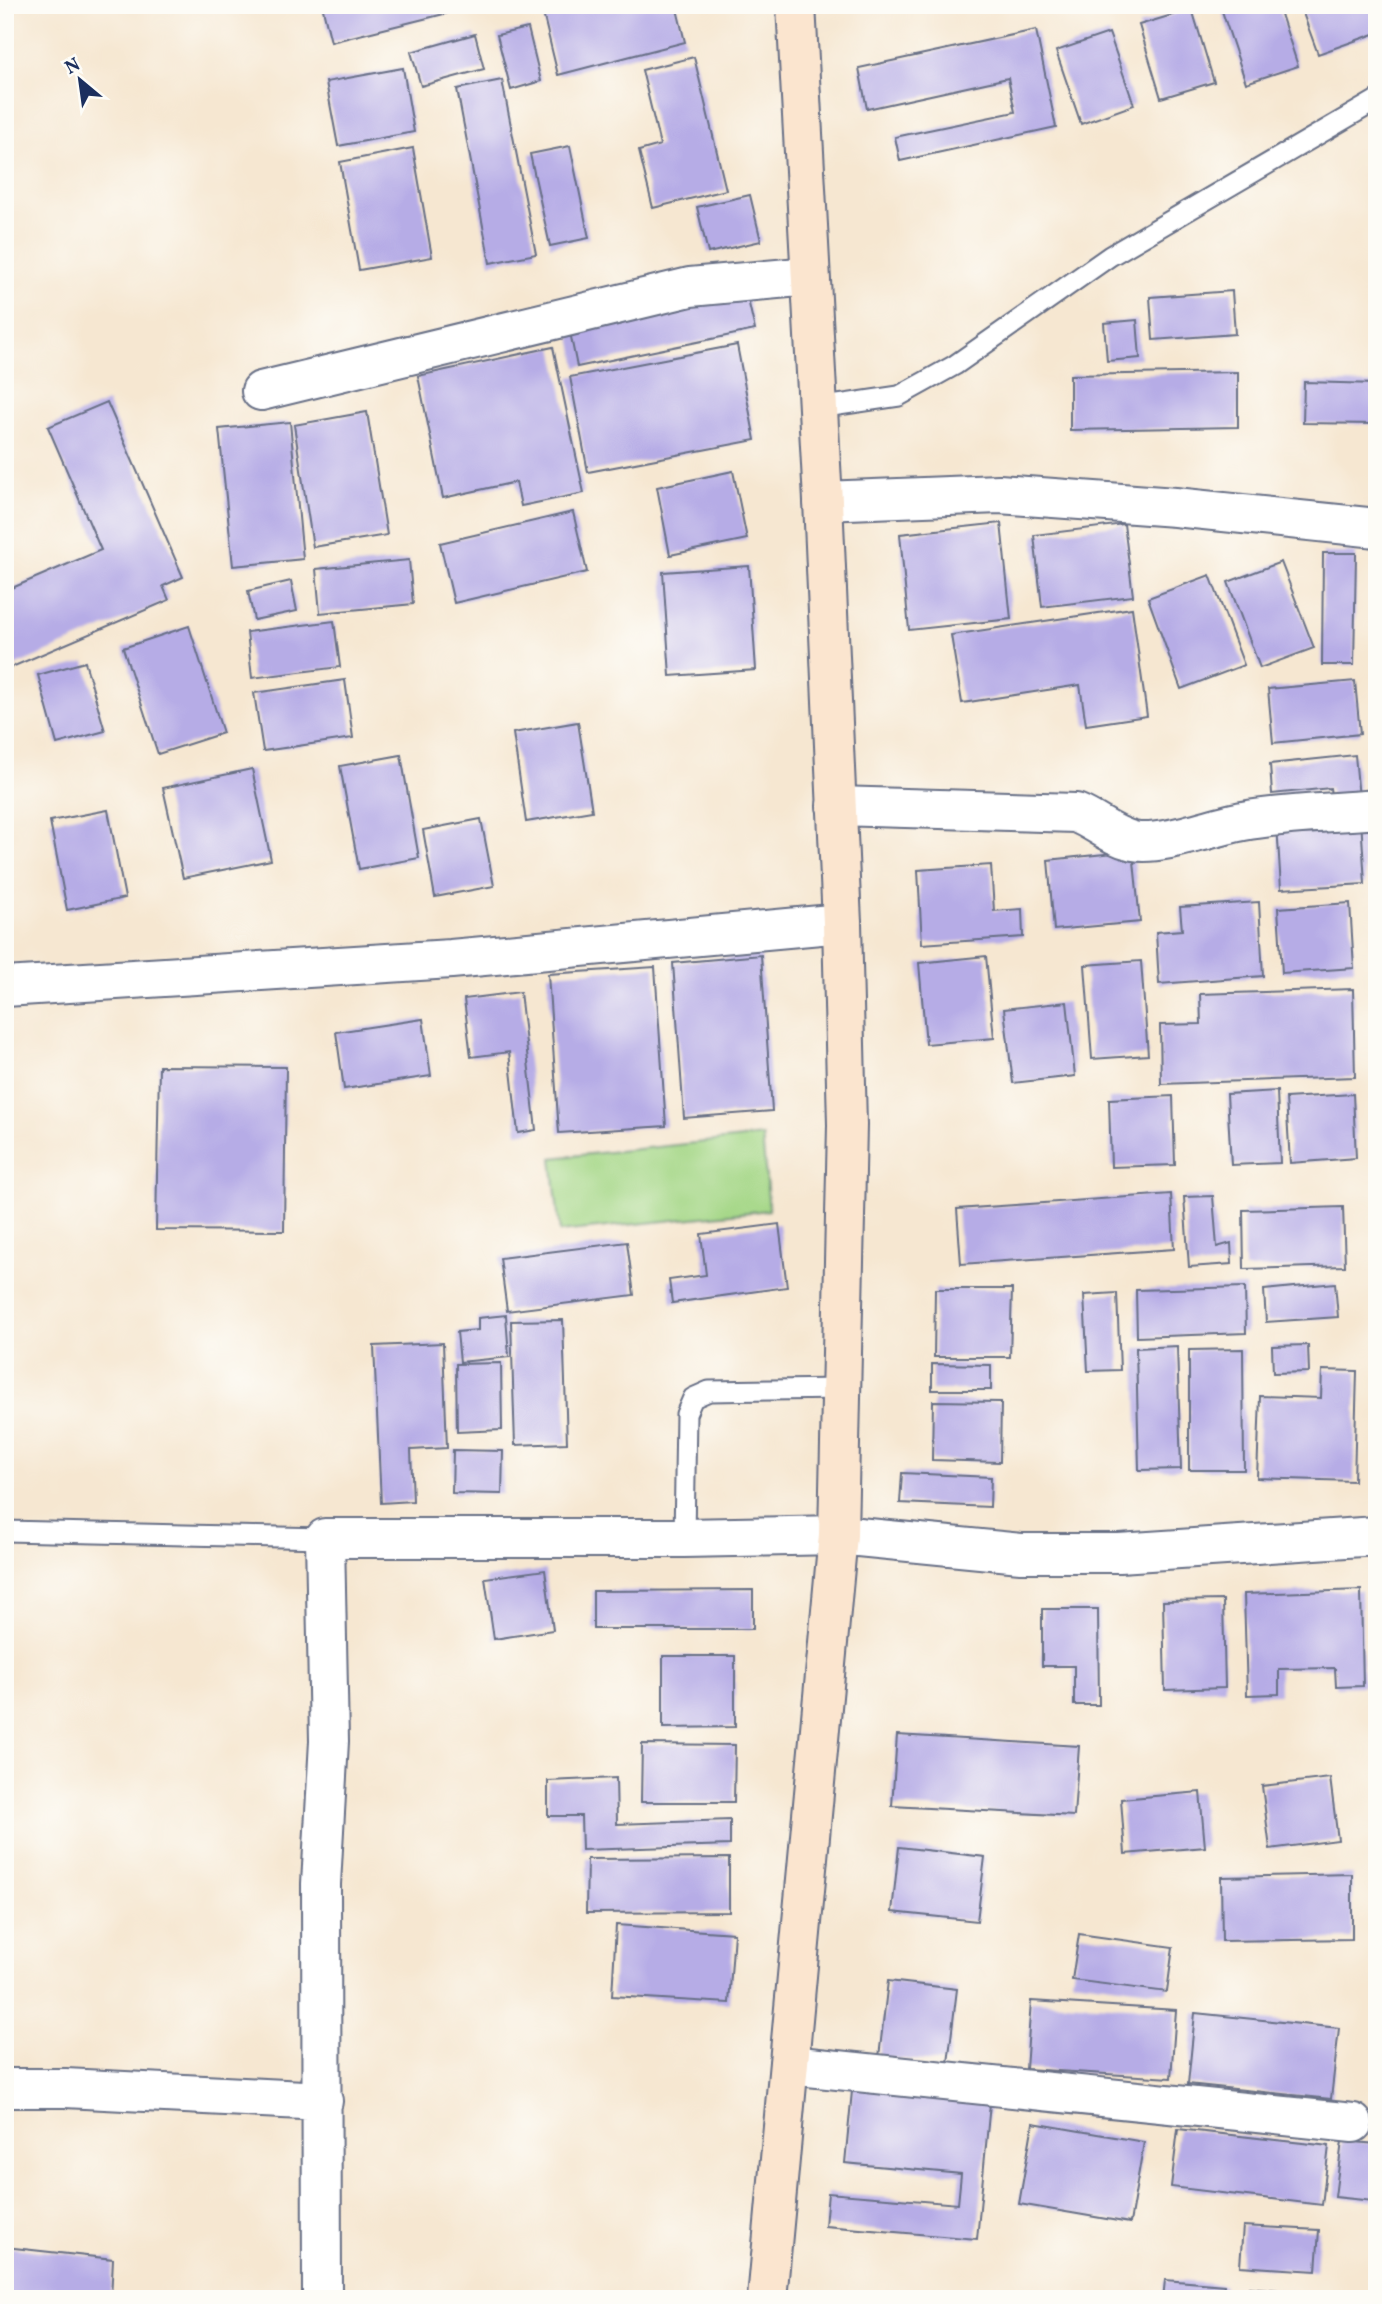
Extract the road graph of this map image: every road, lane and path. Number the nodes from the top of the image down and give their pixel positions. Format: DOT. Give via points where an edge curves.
graph roads {
  1 [pos="796,5"];
  2 [pos="1377,100"];
  3 [pos="810,276"];
  4 [pos="261,391"];
  5 [pos="818,408"];
  6 [pos="823,501"];
  7 [pos="1377,528"];
  8 [pos="836,806"];
  9 [pos="1377,809"];
  10 [pos="842,923"];
  11 [pos="5,987"];
  12 [pos="841,1389"];
  13 [pos="5,1531"];
  14 [pos="838,1535"];
  15 [pos="1377,1536"];
  16 [pos="325,1538"];
  17 [pos="684,1538"];
  18 [pos="789,2065"];
  19 [pos="5,2088"];
  20 [pos="323,2101"];
  21 [pos="1353,2123"];
  22 [pos="322,2299"];
  23 [pos="767,2299"];
  1 -- 3 [label="main road"];
  2 -- 5 [label="lane" via="1110,256 955,365 899,396"];
  3 -- 4 [label="street" via="690,287"];
  3 -- 5 [label="main road"];
  5 -- 6 [label="main road"];
  6 -- 7 [label="street" via="999,494"];
  6 -- 8 [label="main road"];
  8 -- 9 [label="street" via="1076,813 1135,842 1245,820"];
  8 -- 10 [label="main road"];
  10 -- 11 [label="street" via="451,959"];
  10 -- 12 [label="main road" via="847,1125"];
  12 -- 14 [label="main road"];
  12 -- 17 [label="lane" via="709,1391 693,1398 686,1414"];
  13 -- 16 [label="lane"];
  14 -- 15 [label="street" via="1021,1553 1119,1553"];
  14 -- 17 [label="street"];
  14 -- 18 [label="main road"];
  16 -- 17 [label="street"];
  16 -- 20 [label="street" via="329,1741 321,1884"];
  18 -- 21 [label="street"];
  18 -- 23 [label="main road"];
  19 -- 20 [label="street"];
  20 -- 22 [label="street"];
}
